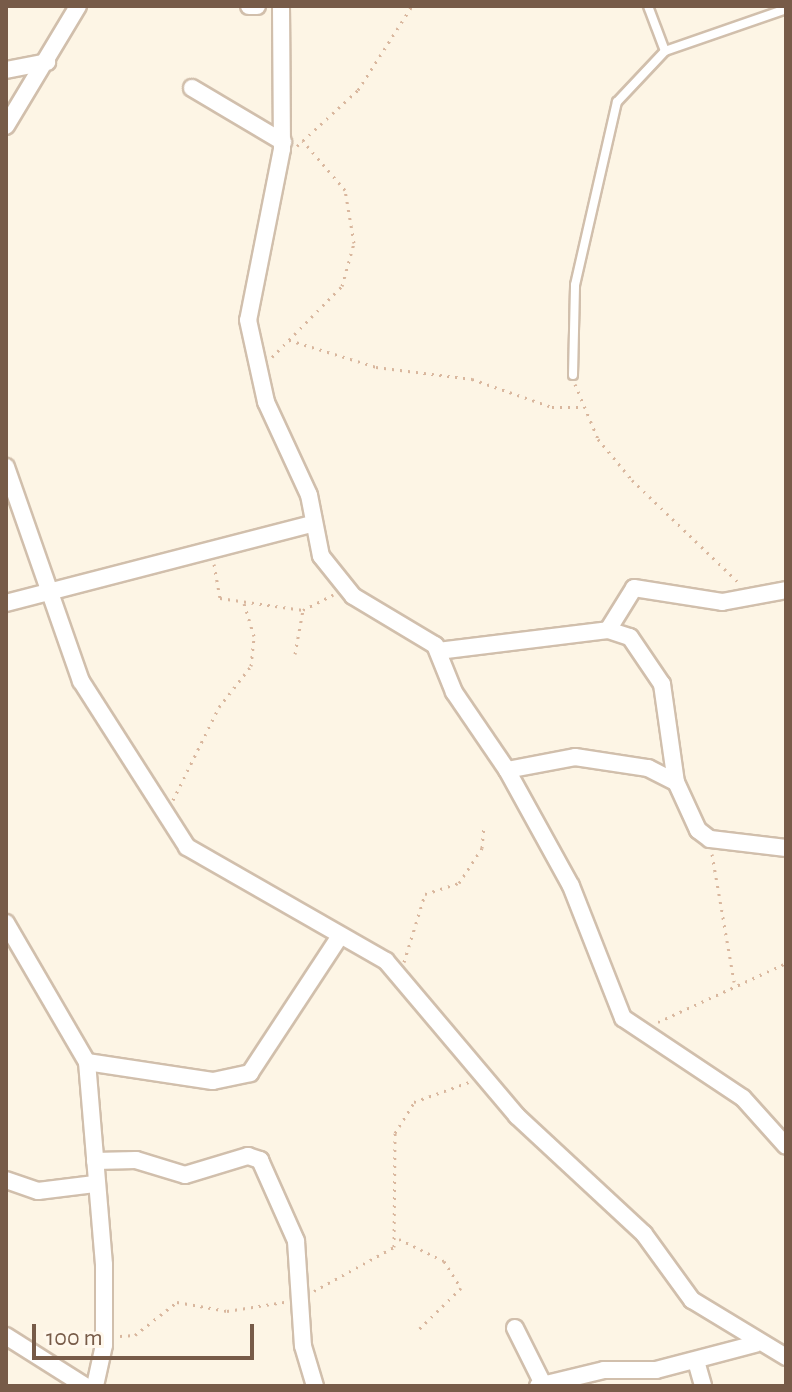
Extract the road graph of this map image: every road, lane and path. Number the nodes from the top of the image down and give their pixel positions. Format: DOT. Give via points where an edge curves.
graph roads {
  1 [pos="78,6"];
  2 [pos="249,6"];
  3 [pos="257,6"];
  4 [pos="281,6"];
  5 [pos="412,6"];
  6 [pos="648,6"];
  7 [pos="786,9"];
  8 [pos="665,51"];
  9 [pos="47,62"];
  10 [pos="6,70"];
  11 [pos="192,88"];
  12 [pos="6,126"];
  13 [pos="303,141"];
  14 [pos="283,142"];
  15 [pos="279,162"];
  16 [pos="289,340"];
  17 [pos="260,371"];
  18 [pos="573,375"];
  19 [pos="580,407"];
  20 [pos="6,467"];
  21 [pos="311,524"];
  22 [pos="214,552"];
  23 [pos="339,585"];
  24 [pos="786,590"];
  25 [pos="51,596"];
  26 [pos="753,596"];
  27 [pos="6,603"];
  28 [pos="244,603"];
  29 [pos="303,610"];
  30 [pos="608,630"];
  31 [pos="438,651"];
  32 [pos="295,654"];
  33 [pos="507,770"];
  34 [pos="676,782"];
  35 [pos="166,819"];
  36 [pos="484,825"];
  37 [pos="710,839"];
  38 [pos="786,848"];
  39 [pos="6,923"];
  40 [pos="340,936"];
  41 [pos="786,963"];
  42 [pos="398,972"];
  43 [pos="734,982"];
  44 [pos="642,1033"];
  45 [pos="87,1062"];
  46 [pos="483,1076"];
  47 [pos="786,1146"];
  48 [pos="95,1161"];
  49 [pos="6,1180"];
  50 [pos="95,1184"];
  51 [pos="399,1239"];
  52 [pos="302,1295"];
  53 [pos="515,1328"];
  54 [pos="417,1331"];
  55 [pos="6,1336"];
  56 [pos="755,1344"];
  57 [pos="104,1345"];
  58 [pos="786,1357"];
  59 [pos="696,1361"];
  60 [pos="550,1384"];
  61 [pos="94,1385"];
  62 [pos="315,1386"];
  63 [pos="703,1386"];
  1 -- 9 [label="street"];
  2 -- 3 [label="street"];
  4 -- 14 [label="street"];
  5 -- 13 [label="path" via="358,90"];
  6 -- 8 [label="lane"];
  7 -- 8 [label="lane"];
  8 -- 18 [label="lane" via="631,83 612,118 575,285"];
  9 -- 10 [label="street"];
  9 -- 12 [label="street"];
  11 -- 14 [label="street"];
  13 -- 15 [label="path"];
  13 -- 16 [label="path" via="345,190 354,243 342,286"];
  14 -- 15 [label="street"];
  15 -- 17 [label="street" via="249,298"];
  16 -- 17 [label="path"];
  16 -- 19 [label="path" via="376,367 472,379 552,407"];
  17 -- 21 [label="street" via="309,495"];
  18 -- 19 [label="path"];
  19 -- 26 [label="path" via="632,480"];
  20 -- 25 [label="street"];
  21 -- 22 [label="street"];
  21 -- 23 [label="street"];
  22 -- 25 [label="street" via="94,578"];
  22 -- 28 [label="path" via="220,598"];
  23 -- 29 [label="path" via="324,605"];
  23 -- 31 [label="street"];
  24 -- 26 [label="street"];
  25 -- 27 [label="street"];
  25 -- 35 [label="street" via="81,681 116,725"];
  26 -- 30 [label="street" via="722,602 634,588"];
  28 -- 29 [label="path"];
  28 -- 35 [label="path" via="254,636 251,666 219,707"];
  29 -- 32 [label="path"];
  30 -- 31 [label="street"];
  30 -- 34 [label="street" via="630,637 657,670"];
  31 -- 33 [label="street" via="454,692"];
  33 -- 34 [label="street" via="575,757 648,768"];
  33 -- 44 [label="street" via="571,886 615,1004"];
  34 -- 37 [label="street" via="698,830"];
  35 -- 40 [label="street" via="187,847"];
  36 -- 42 [label="path" via="482,848 459,883 425,894 417,938"];
  37 -- 38 [label="street"];
  37 -- 43 [label="path"];
  39 -- 45 [label="street"];
  40 -- 42 [label="street"];
  40 -- 45 [label="street" via="250,1073 213,1081"];
  41 -- 43 [label="path"];
  42 -- 46 [label="street"];
  43 -- 44 [label="path"];
  44 -- 47 [label="street" via="752,1105"];
  45 -- 48 [label="street"];
  46 -- 51 [label="path" via="418,1099 400,1123 390,1160"];
  46 -- 56 [label="street" via="634,1223 692,1300"];
  48 -- 50 [label="street"];
  48 -- 52 [label="street" via="136,1160 185,1175 248,1156 260,1160 292,1227"];
  49 -- 50 [label="street" via="38,1191"];
  50 -- 57 [label="street"];
  51 -- 52 [label="path" via="365,1268"];
  51 -- 54 [label="path" via="444,1261 461,1288"];
  52 -- 57 [label="path" via="235,1311 177,1302 135,1335"];
  52 -- 62 [label="street" via="303,1346"];
  53 -- 60 [label="street"];
  55 -- 61 [label="street"];
  56 -- 58 [label="street"];
  56 -- 59 [label="street"];
  57 -- 61 [label="street"];
  59 -- 60 [label="street"];
  59 -- 63 [label="street"];
}
